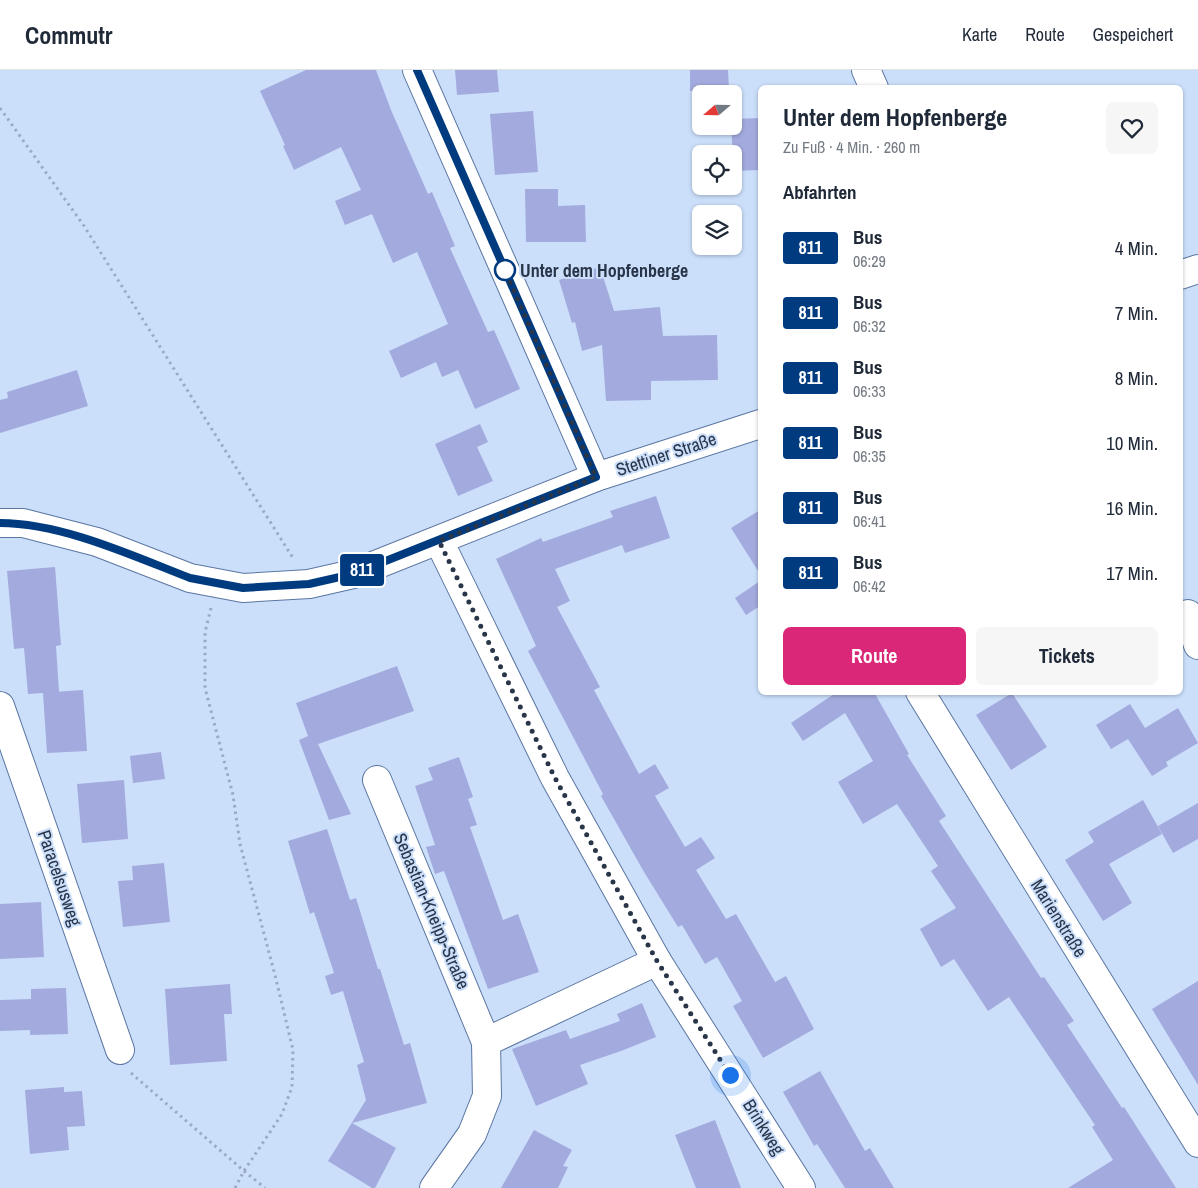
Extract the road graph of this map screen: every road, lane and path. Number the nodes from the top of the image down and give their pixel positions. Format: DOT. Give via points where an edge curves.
graph roads {
  1 [pos="417,70"];
  2 [pos="866,70"];
  3 [pos="873,85"];
  4 [pos="0,108"];
  5 [pos="1198,269"];
  6 [pos="1183,274"];
  7 [pos="758,428"];
  8 [pos="596,477"];
  9 [pos="0,523"];
  10 [pos="439,541"];
  11 [pos="218,583"];
  12 [pos="309,584"];
  13 [pos="1188,614"];
  14 [pos="1198,645"];
  15 [pos="922,695"];
  16 [pos="0,706"];
  17 [pos="378,780"];
  18 [pos="657,961"];
  19 [pos="486,1042"];
  20 [pos="120,1050"];
  21 [pos="1198,1142"];
  22 [pos="244,1171"];
  23 [pos="235,1188"];
  24 [pos="265,1188"];
  25 [pos="434,1188"];
  26 [pos="801,1188"];
  1 -- 8 [label="street"];
  2 -- 3 [label="street"];
  4 -- 12 [label="path" via="84,226"];
  5 -- 6 [label="street"];
  7 -- 8 [label="street, Stettiner Straße"];
  8 -- 10 [label="street, Stettiner Straße"];
  9 -- 11 [label="street, Stettiner Straße" via="23,523 97,542 190,578"];
  10 -- 12 [label="street, Stettiner Straße" via="353,574"];
  10 -- 18 [label="street, Brinkweg" via="555,778"];
  11 -- 12 [label="street, Stettiner Straße" via="243,588"];
  11 -- 22 [label="path" via="205,632 205,688 233,795 240,844 293,1050 292,1087 282,1114"];
  13 -- 14 [label="street"];
  15 -- 21 [label="street, Marienstraße"];
  16 -- 20 [label="street, Paracelsusweg"];
  17 -- 19 [label="street, Sebastian-Kneipp-Straße"];
  18 -- 19 [label="street"];
  18 -- 26 [label="street, Brinkweg"];
  19 -- 25 [label="street, Sebastian-Kneipp-Straße" via="487,1096 472,1134"];
  20 -- 22 [label="path" via="130,1072"];
  22 -- 23 [label="path"];
  22 -- 24 [label="path"];
}
